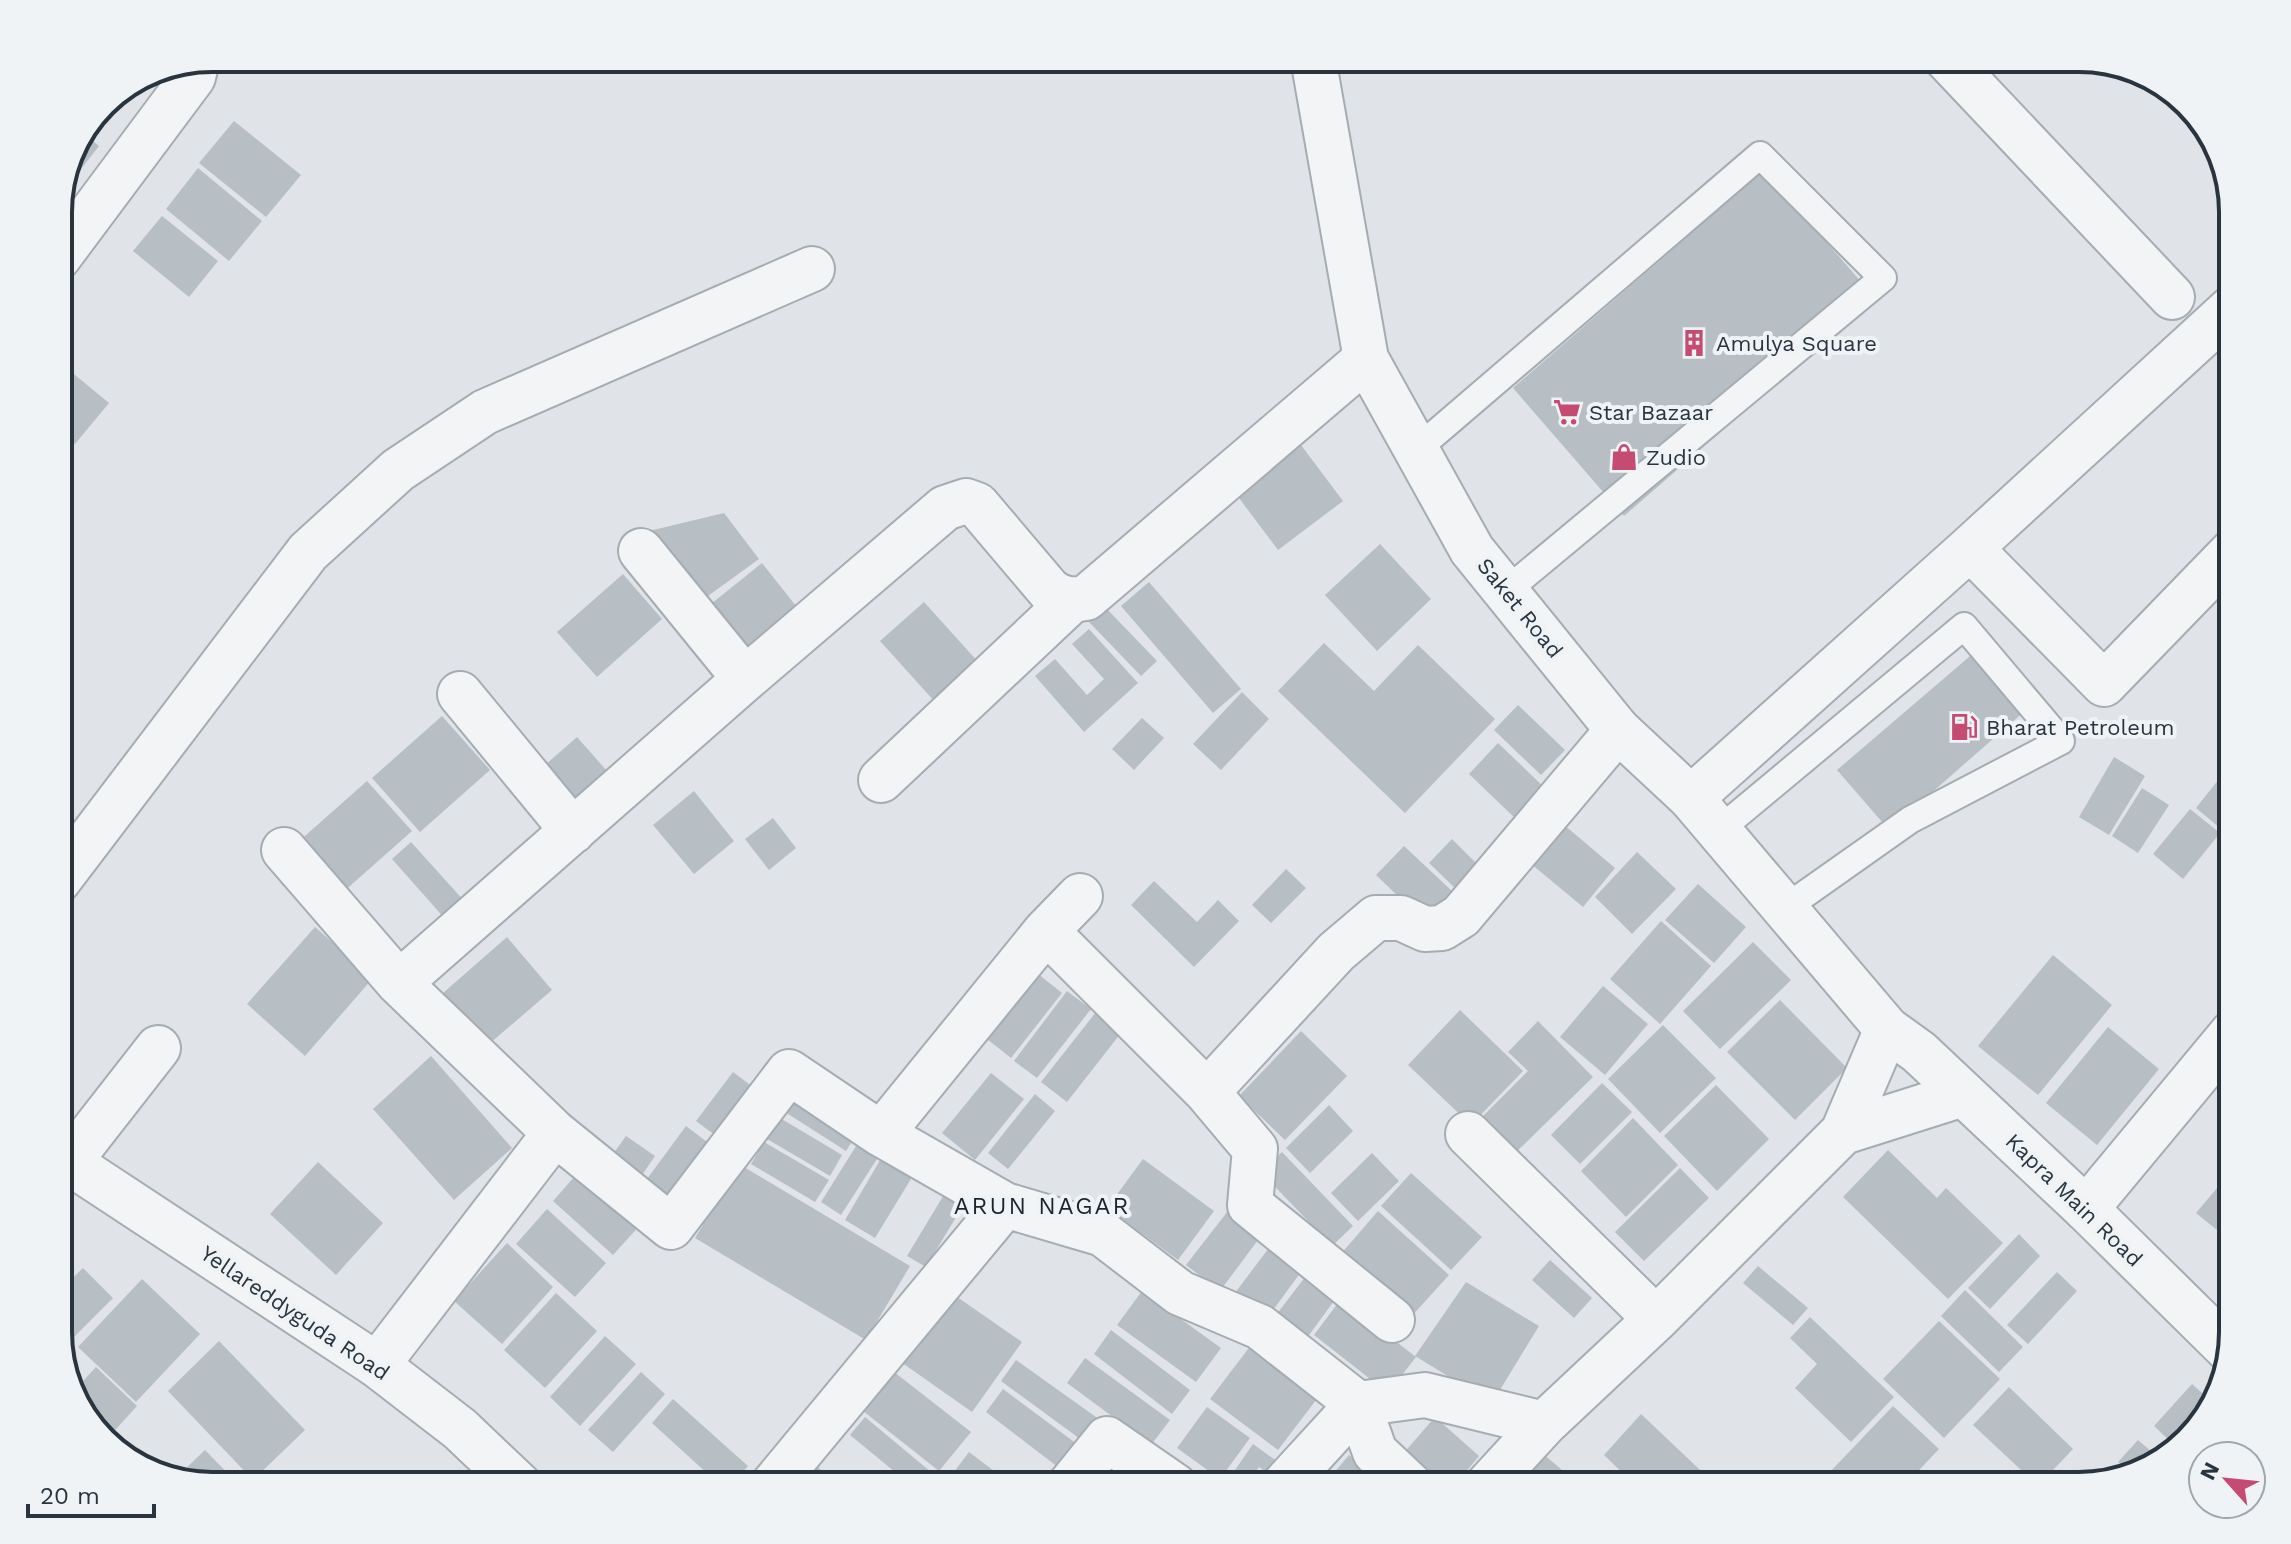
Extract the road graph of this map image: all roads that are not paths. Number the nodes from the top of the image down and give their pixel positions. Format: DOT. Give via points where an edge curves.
graph roads {
  1 [pos="1315,72"];
  2 [pos="1959,72"];
  3 [pos="194,73"];
  4 [pos="72,232"];
  5 [pos="812,269"];
  6 [pos="2172,297"];
  7 [pos="2219,320"];
  8 [pos="1366,359"];
  9 [pos="1416,450"];
  10 [pos="1970,548"];
  11 [pos="641,551"];
  12 [pos="2219,565"];
  13 [pos="1506,591"];
  14 [pos="1072,600"];
  15 [pos="745,679"];
  16 [pos="460,694"];
  17 [pos="1618,730"];
  18 [pos="881,780"];
  19 [pos="1691,798"];
  20 [pos="573,831"];
  21 [pos="1718,831"];
  22 [pos="284,850"];
  23 [pos="72,863"];
  24 [pos="1080,896"];
  25 [pos="1784,909"];
  26 [pos="1046,931"];
  27 [pos="399,983"];
  28 [pos="1903,1040"];
  29 [pos="158,1048"];
  30 [pos="2219,1049"];
  31 [pos="1207,1092"];
  32 [pos="1963,1094"];
  33 [pos="1843,1132"];
  34 [pos="555,1133"];
  35 [pos="881,1134"];
  36 [pos="1468,1134"];
  37 [pos="72,1150"];
  38 [pos="72,1164"];
  39 [pos="1005,1205"];
  40 [pos="2086,1209"];
  41 [pos="1656,1319"];
  42 [pos="1392,1320"];
  43 [pos="2218,1339"];
  44 [pos="377,1365"];
  45 [pos="1358,1404"];
  46 [pos="1544,1424"];
  47 [pos="505,1472"];
  48 [pos="784,1472"];
  49 [pos="1080,1472"];
  50 [pos="1155,1472"];
  51 [pos="1296,1472"];
  52 [pos="1396,1472"];
  53 [pos="1500,1472"];
  1 -- 8 [label="street, Saket Road"];
  2 -- 6 [label="street"];
  3 -- 4 [label="street"];
  5 -- 23 [label="street" via="485,412 398,470 308,552"];
  7 -- 10 [label="street"];
  8 -- 9 [label="street, Saket Road"];
  8 -- 14 [label="street" via="1086,598"];
  9 -- 13 [label="street, Saket Road" via="1472,550"];
  9 -- 13 [label="lane" via="1760,155 1883,278"];
  10 -- 12 [label="street" via="2104,684"];
  10 -- 19 [label="street"];
  11 -- 15 [label="street"];
  13 -- 17 [label="street, Saket Road"];
  14 -- 15 [label="street" via="1049,590 977,505 956,503"];
  14 -- 18 [label="street"];
  15 -- 20 [label="street"];
  16 -- 20 [label="street"];
  17 -- 19 [label="street, Saket Road"];
  17 -- 31 [label="street" via="1461,916 1442,928 1425,929 1401,918 1376,918 1336,952"];
  19 -- 21 [label="street, Saket Road"];
  20 -- 27 [label="street"];
  21 -- 25 [label="street, Saket Road"];
  21 -- 25 [label="lane" via="1964,626 2061,741 1910,820"];
  22 -- 27 [label="street"];
  24 -- 26 [label="street"];
  25 -- 28 [label="street, Saket Road"];
  26 -- 31 [label="street"];
  26 -- 35 [label="street"];
  27 -- 34 [label="street"];
  28 -- 32 [label="street, Kapra Main Road"];
  28 -- 33 [label="street"];
  29 -- 37 [label="street"];
  30 -- 40 [label="street"];
  31 -- 42 [label="street" via="1255,1149 1250,1205"];
  32 -- 33 [label="street"];
  32 -- 40 [label="street, Kapra Main Road"];
  33 -- 41 [label="street"];
  34 -- 35 [label="street" via="671,1227 789,1072"];
  34 -- 44 [label="street"];
  35 -- 39 [label="street"];
  36 -- 41 [label="street"];
  38 -- 44 [label="street, Yellareddyguda Road"];
  39 -- 45 [label="street" via="1103,1234 1180,1293 1260,1327"];
  39 -- 48 [label="street"];
  40 -- 43 [label="street, Kapra Main Road"];
  41 -- 46 [label="street"];
  44 -- 47 [label="street, Yellareddyguda Road" via="460,1429"];
  45 -- 46 [label="street" via="1425,1395"];
  45 -- 51 [label="street"];
  45 -- 52 [label="street" via="1375,1452"];
  46 -- 53 [label="street"];
  49 -- 50 [label="street" via="1107,1439"];
}
